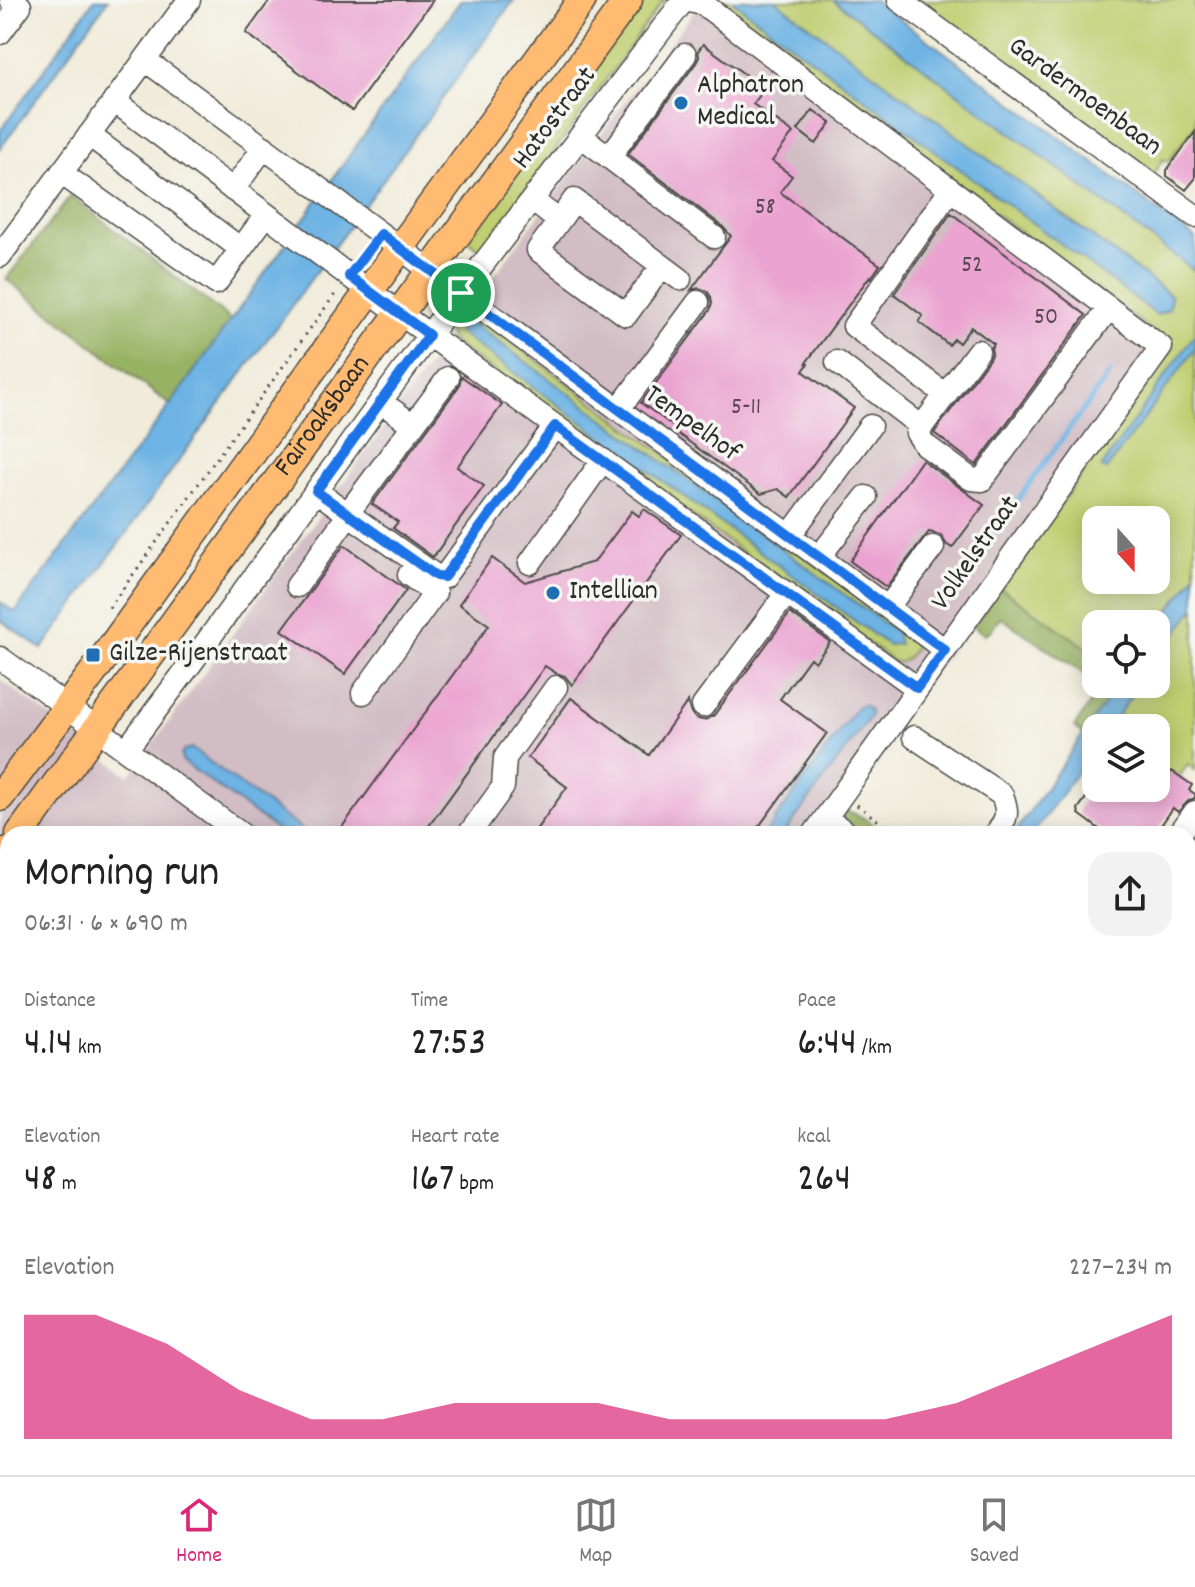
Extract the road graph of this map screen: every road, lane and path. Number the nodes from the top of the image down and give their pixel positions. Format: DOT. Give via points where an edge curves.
graph roads {
  1 [pos="189,0"];
  2 [pos="582,0"];
  3 [pos="628,0"];
  4 [pos="899,0"];
  5 [pos="15,3"];
  6 [pos="0,33"];
  7 [pos="685,55"];
  8 [pos="145,60"];
  9 [pos="114,101"];
  10 [pos="89,135"];
  11 [pos="581,136"];
  12 [pos="264,147"];
  13 [pos="609,157"];
  14 [pos="61,173"];
  15 [pos="233,190"];
  16 [pos="950,190"];
  17 [pos="532,200"];
  18 [pos="266,215"];
  19 [pos="1195,216"];
  20 [pos="559,221"];
  21 [pos="714,237"];
  22 [pos="400,248"];
  23 [pos="241,249"];
  24 [pos="0,256"];
  25 [pos="430,270"];
  26 [pos="351,278"];
  27 [pos="461,293"];
  28 [pos="698,302"];
  29 [pos="1109,308"];
  30 [pos="399,313"];
  31 [pos="429,335"];
  32 [pos="1161,347"];
  33 [pos="978,351"];
  34 [pos="837,362"];
  35 [pos="448,378"];
  36 [pos="946,395"];
  37 [pos="381,402"];
  38 [pos="619,409"];
  39 [pos="413,425"];
  40 [pos="555,426"];
  41 [pos="870,426"];
  42 [pos="922,427"];
  43 [pos="603,460"];
  44 [pos="312,496"];
  45 [pos="866,497"];
  46 [pos="345,519"];
  47 [pos="790,535"];
  48 [pos="933,547"];
  49 [pos="819,557"];
  50 [pos="530,563"];
  51 [pos="297,586"];
  52 [pos="787,593"];
  53 [pos="888,607"];
  54 [pos="103,617"];
  55 [pos="945,650"];
  56 [pos="0,658"];
  57 [pos="556,687"];
  58 [pos="917,688"];
  59 [pos="363,693"];
  60 [pos="66,706"];
  61 [pos="703,706"];
  62 [pos="97,729"];
  63 [pos="914,737"];
  64 [pos="126,750"];
  65 [pos="843,794"];
  66 [pos="0,797"];
  67 [pos="26,826"];
  68 [pos="230,826"];
  69 [pos="475,826"];
  70 [pos="820,826"];
  71 [pos="885,826"];
  72 [pos="1002,826"];
  1 -- 8 [label="street"];
  2 -- 22 [label="main road, Fairoaksbaan"];
  3 -- 25 [label="main road, Fairoaksbaan"];
  4 -- 19 [label="street, Gardermoenbaan"];
  5 -- 6 [label="street"];
  7 -- 13 [label="street"];
  8 -- 9 [label="street"];
  8 -- 12 [label="street, Tempelhof"];
  9 -- 10 [label="street"];
  9 -- 15 [label="street"];
  10 -- 14 [label="street"];
  10 -- 23 [label="street"];
  11 -- 13 [label="street"];
  11 -- 16 [label="street, Hatostraat" via="684,0 703,4"];
  11 -- 17 [label="street, Hatostraat"];
  12 -- 15 [label="street"];
  12 -- 22 [label="street, Tempelhof"];
  13 -- 21 [label="street"];
  14 -- 23 [label="street" via="216,283"];
  14 -- 24 [label="street"];
  15 -- 18 [label="street"];
  16 -- 29 [label="street, Hatostraat"];
  16 -- 36 [label="street" via="854,326"];
  17 -- 20 [label="street"];
  17 -- 27 [label="street, Hatostraat"];
  18 -- 23 [label="street"];
  18 -- 26 [label="street"];
  20 -- 20 [label="street" via="574,200 671,273 626,315 538,250"];
  22 -- 25 [label="street, Tempelhof"];
  22 -- 26 [label="main road, Fairoaksbaan"];
  25 -- 27 [label="street, Tempelhof"];
  25 -- 30 [label="main road, Fairoaksbaan"];
  26 -- 30 [label="street"];
  26 -- 54 [label="path"];
  26 -- 60 [label="main road, Fairoaksbaan" via="100,663"];
  27 -- 31 [label="street, Hatostraat"];
  27 -- 38 [label="street, Tempelhof"];
  28 -- 38 [label="street"];
  29 -- 32 [label="street, Hatostraat"];
  29 -- 42 [label="street" via="982,480 971,479 925,445 917,433"];
  30 -- 31 [label="street"];
  30 -- 62 [label="main road, Fairoaksbaan"];
  31 -- 37 [label="street, Hatostraat"];
  31 -- 40 [label="street"];
  32 -- 55 [label="street, Volkelstraat"];
  33 -- 36 [label="street"];
  34 -- 42 [label="street"];
  35 -- 39 [label="street"];
  36 -- 42 [label="street"];
  37 -- 39 [label="street"];
  37 -- 44 [label="street, Hatostraat"];
  38 -- 47 [label="street, Tempelhof"];
  39 -- 46 [label="street"];
  40 -- 43 [label="street"];
  40 -- 46 [label="street" via="444,577"];
  41 -- 47 [label="street"];
  43 -- 50 [label="street"];
  43 -- 52 [label="street"];
  44 -- 46 [label="street"];
  44 -- 64 [label="street, Hatostraat"];
  45 -- 49 [label="street"];
  46 -- 51 [label="street"];
  46 -- 59 [label="street" via="435,593"];
  47 -- 49 [label="street, Tempelhof"];
  48 -- 53 [label="street"];
  49 -- 53 [label="street, Tempelhof"];
  52 -- 58 [label="street"];
  52 -- 61 [label="street"];
  53 -- 55 [label="street, Tempelhof"];
  55 -- 58 [label="street, Volkelstraat"];
  56 -- 60 [label="street"];
  57 -- 69 [label="street" via="505,758 503,787"];
  58 -- 65 [label="street, Volkelstraat"];
  60 -- 62 [label="street"];
  60 -- 66 [label="main road, Fairoaksbaan"];
  62 -- 64 [label="street"];
  62 -- 67 [label="main road, Fairoaksbaan"];
  63 -- 72 [label="street" via="1002,795 1007,808"];
  64 -- 68 [label="street"];
  65 -- 70 [label="street, Volkelstraat"];
  65 -- 71 [label="path"];
}
